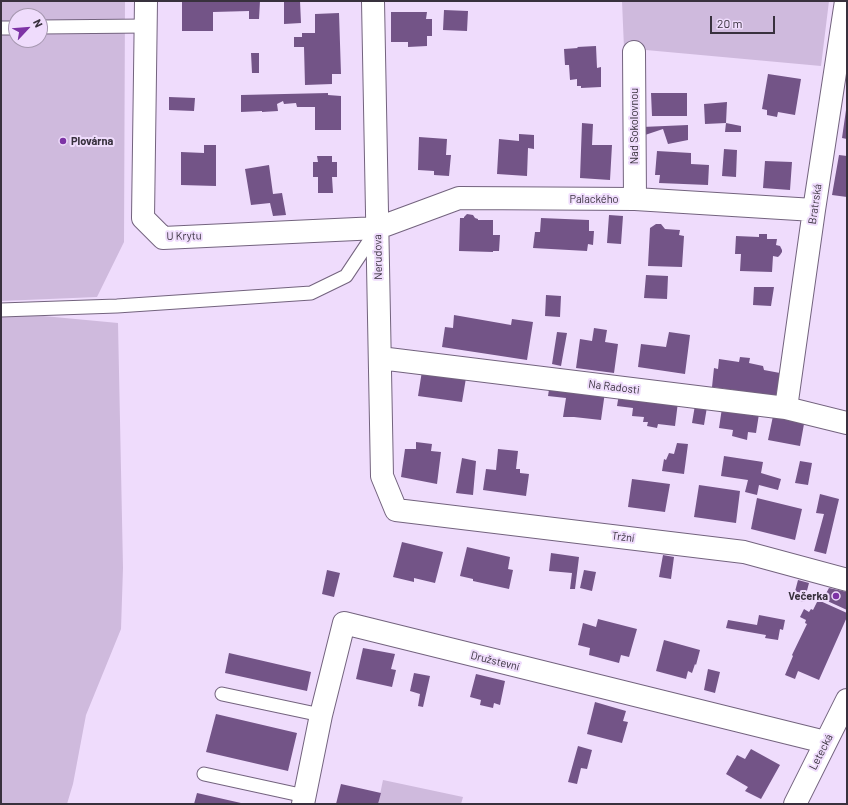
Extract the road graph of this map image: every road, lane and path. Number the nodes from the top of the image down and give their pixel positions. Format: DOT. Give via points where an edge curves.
graph roads {
  1 [pos="146,1"];
  2 [pos="373,1"];
  3 [pos="846,1"];
  4 [pos="146,26"];
  5 [pos="48,27"];
  6 [pos="634,52"];
  7 [pos="635,199"];
  8 [pos="814,210"];
  9 [pos="378,228"];
  10 [pos="1,310"];
  11 [pos="380,358"];
  12 [pos="786,408"];
  13 [pos="847,423"];
  14 [pos="396,510"];
  15 [pos="847,580"];
  16 [pos="222,694"];
  17 [pos="847,700"];
  18 [pos="321,715"];
  19 [pos="825,742"];
  20 [pos="204,774"];
  21 [pos="304,800"];
  22 [pos="795,804"];
  1 -- 4 [label="street, U Krytu"];
  2 -- 9 [label="street, Nerudova"];
  3 -- 8 [label="street, Bratrská"];
  4 -- 5 [label="lane"];
  4 -- 9 [label="street, U Krytu" via="143,218 163,238"];
  6 -- 7 [label="street, Nad Sokolovnou"];
  7 -- 8 [label="street, Palackého"];
  7 -- 9 [label="street, Palackého" via="459,198"];
  8 -- 12 [label="street, Bratrská"];
  9 -- 10 [label="lane" via="346,276 311,293 117,306"];
  9 -- 11 [label="street, Nerudova"];
  11 -- 12 [label="street, Na Radosti"];
  11 -- 14 [label="street, Nerudova" via="382,476"];
  12 -- 13 [label="street, Na Radosti"];
  14 -- 15 [label="street, Tržní" via="744,552"];
  16 -- 18 [label="lane"];
  17 -- 19 [label="street, Letecká"];
  18 -- 19 [label="street, Družstevní" via="344,623"];
  18 -- 21 [label="street, Družstevní"];
  19 -- 22 [label="street, Letecká"];
  20 -- 21 [label="lane"];
}
